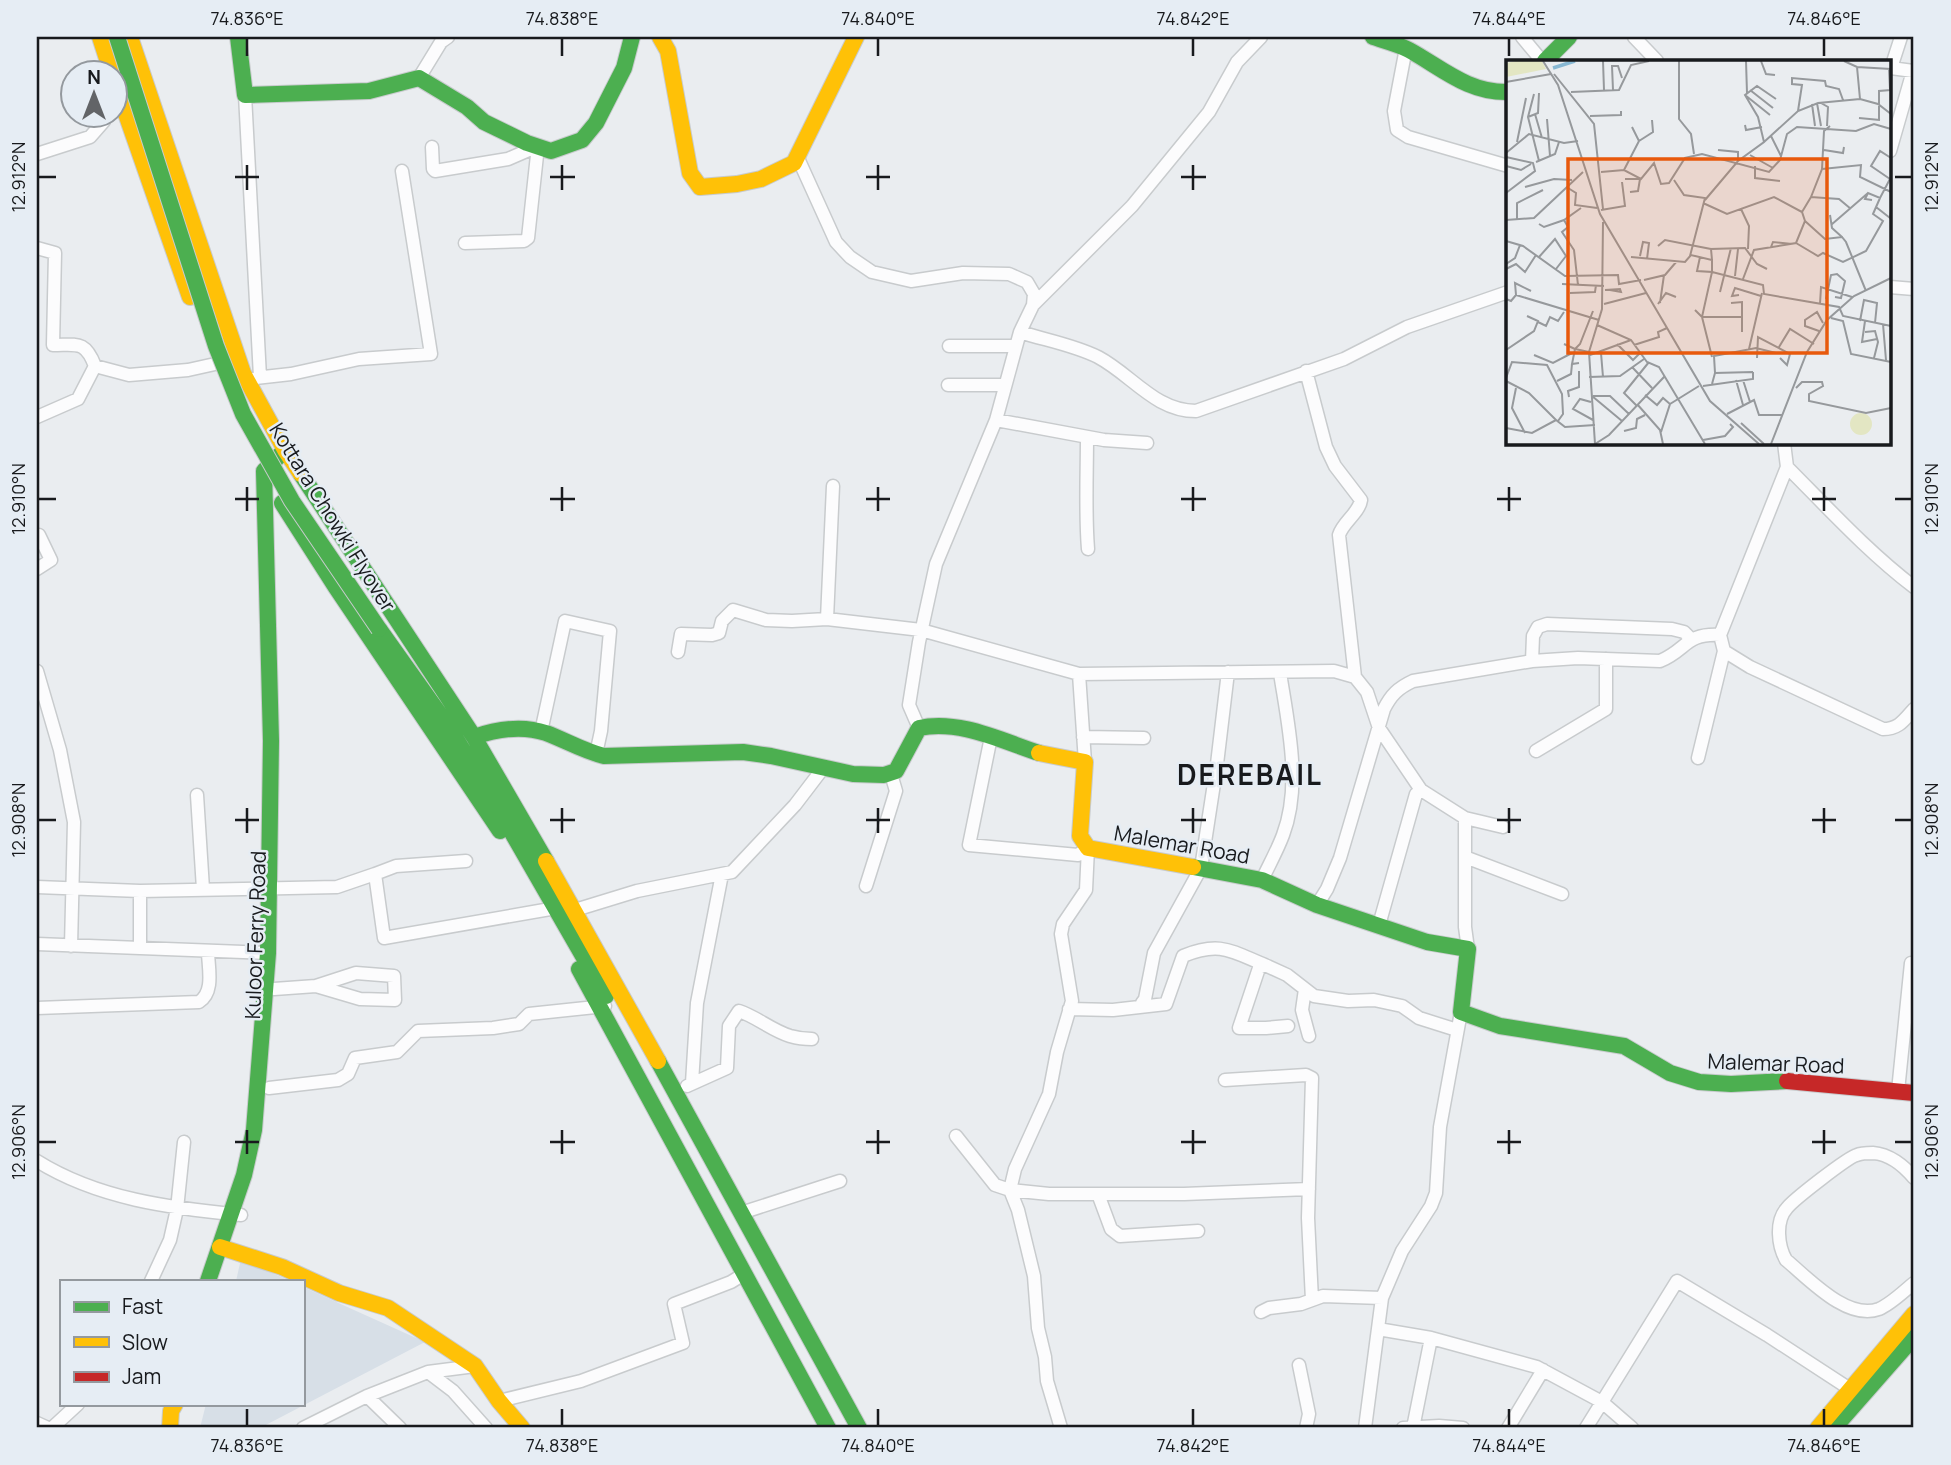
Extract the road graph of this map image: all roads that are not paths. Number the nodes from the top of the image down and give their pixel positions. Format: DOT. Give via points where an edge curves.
graph roads {
  1 [pos="100,37"];
  2 [pos="117,37"];
  3 [pos="130,37"];
  4 [pos="238,37"];
  5 [pos="448,37"];
  6 [pos="632,37"];
  7 [pos="660,37"];
  8 [pos="856,37"];
  9 [pos="1261,37"];
  10 [pos="1373,37"];
  11 [pos="1522,37"];
  12 [pos="1569,37"];
  13 [pos="1634,37"];
  14 [pos="1901,37"];
  15 [pos="1406,48"];
  16 [pos="107,60"];
  17 [pos="1542,60"];
  18 [pos="1544,60"];
  19 [pos="1656,60"];
  20 [pos="1892,65"];
  21 [pos="1892,68"];
  22 [pos="1914,71"];
  23 [pos="419,78"];
  24 [pos="1506,92"];
  25 [pos="245,95"];
  26 [pos="1910,98"];
  27 [pos="130,123"];
  28 [pos="96,130"];
  29 [pos="538,146"];
  30 [pos="1892,146"];
  31 [pos="432,147"];
  32 [pos="37,154"];
  33 [pos="797,156"];
  34 [pos="1506,165"];
  35 [pos="402,171"];
  36 [pos="465,243"];
  37 [pos="37,248"];
  38 [pos="1892,287"];
  39 [pos="1914,289"];
  40 [pos="1506,293"];
  41 [pos="1033,306"];
  42 [pos="1020,332"];
  43 [pos="949,346"];
  44 [pos="1016,346"];
  45 [pos="215,364"];
  46 [pos="94,366"];
  47 [pos="1306,371"];
  48 [pos="253,378"];
  49 [pos="948,385"];
  50 [pos="1004,385"];
  51 [pos="37,417"];
  52 [pos="996,420"];
  53 [pos="1087,436"];
  54 [pos="1147,443"];
  55 [pos="1784,444"];
  56 [pos="285,450"];
  57 [pos="295,465"];
  58 [pos="1787,467"];
  59 [pos="264,471"];
  60 [pos="833,486"];
  61 [pos="275,489"];
  62 [pos="39,535"];
  63 [pos="1088,549"];
  64 [pos="37,569"];
  65 [pos="1914,587"];
  66 [pos="827,618"];
  67 [pos="921,630"];
  68 [pos="1720,635"];
  69 [pos="1690,638"];
  70 [pos="678,652"];
  71 [pos="1724,652"];
  72 [pos="1606,659"];
  73 [pos="1532,661"];
  74 [pos="37,671"];
  75 [pos="1228,672"];
  76 [pos="1280,673"];
  77 [pos="1079,674"];
  78 [pos="1355,677"];
  79 [pos="1914,709"];
  80 [pos="919,727"];
  81 [pos="1379,728"];
  82 [pos="541,732"];
  83 [pos="474,737"];
  84 [pos="991,737"];
  85 [pos="1083,737"];
  86 [pos="1144,738"];
  87 [pos="1536,751"];
  88 [pos="596,754"];
  89 [pos="1698,758"];
  90 [pos="1085,762"];
  91 [pos="824,767"];
  92 [pos="891,774"];
  93 [pos="1416,794"];
  94 [pos="197,795"];
  95 [pos="1465,818"];
  96 [pos="1503,827"];
  97 [pos="1088,848"];
  98 [pos="1465,857"];
  99 [pos="466,862"];
  100 [pos="1201,868"];
  101 [pos="375,874"];
  102 [pos="722,874"];
  103 [pos="1262,880"];
  104 [pos="866,886"];
  105 [pos="37,887"];
  106 [pos="274,887"];
  107 [pos="72,888"];
  108 [pos="203,889"];
  109 [pos="140,891"];
  110 [pos="1562,894"];
  111 [pos="1317,905"];
  112 [pos="552,908"];
  113 [pos="575,910"];
  114 [pos="1379,925"];
  115 [pos="37,944"];
  116 [pos="71,946"];
  117 [pos="140,948"];
  118 [pos="1468,949"];
  119 [pos="208,951"];
  120 [pos="268,953"];
  121 [pos="1914,964"];
  122 [pos="1265,965"];
  123 [pos="316,986"];
  124 [pos="274,989"];
  125 [pos="1305,989"];
  126 [pos="1142,1003"];
  127 [pos="605,1006"];
  128 [pos="37,1008"];
  129 [pos="1069,1009"];
  130 [pos="1461,1012"];
  131 [pos="1289,1026"];
  132 [pos="1457,1030"];
  133 [pos="1309,1036"];
  134 [pos="812,1040"];
  135 [pos="1225,1080"];
  136 [pos="691,1083"];
  137 [pos="268,1088"];
  138 [pos="1906,1092"];
  139 [pos="674,1093"];
  140 [pos="956,1136"];
  141 [pos="184,1142"];
  142 [pos="37,1161"];
  143 [pos="1914,1178"];
  144 [pos="840,1181"];
  145 [pos="1309,1189"];
  146 [pos="1010,1190"];
  147 [pos="1098,1194"];
  148 [pos="177,1209"];
  149 [pos="741,1213"];
  150 [pos="236,1214"];
  151 [pos="1198,1231"];
  152 [pos="225,1249"];
  153 [pos="744,1274"];
  154 [pos="151,1280"];
  155 [pos="209,1280"];
  156 [pos="219,1280"];
  157 [pos="1914,1283"];
  158 [pos="1382,1298"];
  159 [pos="1312,1300"];
  160 [pos="1261,1312"];
  161 [pos="1914,1314"];
  162 [pos="1378,1329"];
  163 [pos="1914,1337"];
  164 [pos="1431,1338"];
  165 [pos="1299,1364"];
  166 [pos="475,1366"];
  167 [pos="1543,1370"];
  168 [pos="428,1372"];
  169 [pos="1855,1392"];
  170 [pos="367,1396"];
  171 [pos="499,1402"];
  172 [pos="1602,1402"];
  173 [pos="76,1406"];
  174 [pos="166,1406"];
  175 [pos="174,1406"];
  176 [pos="37,1423"];
  177 [pos="50,1428"];
  178 [pos="160,1428"];
  179 [pos="170,1428"];
  180 [pos="303,1428"];
  181 [pos="400,1428"];
  182 [pos="486,1428"];
  183 [pos="522,1428"];
  184 [pos="828,1428"];
  185 [pos="844,1428"];
  186 [pos="859,1428"];
  187 [pos="1061,1428"];
  188 [pos="1306,1428"];
  189 [pos="1365,1428"];
  190 [pos="1410,1428"];
  191 [pos="1463,1428"];
  192 [pos="1508,1428"];
  193 [pos="1586,1428"];
  194 [pos="1632,1428"];
  195 [pos="1818,1428"];
  196 [pos="1834,1428"];
  1 -- 16 [label="main road"];
  2 -- 112 [label="main road, Kottara Chowki Flyover, bridge" via="216,346 243,414 292,500 480,777"];
  3 -- 48 [label="main road"];
  4 -- 25 [label="main road"];
  5 -- 23 [label="street"];
  6 -- 29 [label="main road" via="624,68 596,123 582,140 551,152"];
  7 -- 33 [label="main road" via="668,51 690,173 699,187 762,181 780,173"];
  8 -- 33 [label="main road"];
  9 -- 41 [label="street" via="1237,62 1209,112 1132,206"];
  10 -- 15 [label="main road"];
  11 -- 17 [label="street"];
  12 -- 18 [label="main road"];
  13 -- 19 [label="street"];
  14 -- 20 [label="street"];
  15 -- 24 [label="main road" via="1471,88"];
  15 -- 34 [label="street" via="1394,111 1397,130"];
  21 -- 22 [label="street"];
  22 -- 26 [label="street"];
  23 -- 25 [label="main road" via="369,91"];
  23 -- 29 [label="main road" via="484,122"];
  25 -- 48 [label="street"];
  26 -- 30 [label="street"];
  27 -- 45 [label="main road"];
  28 -- 32 [label="street" via="90,137"];
  29 -- 31 [label="street" via="508,159 435,171"];
  29 -- 36 [label="street" via="528,238"];
  33 -- 41 [label="street" via="836,242 872,272 911,281 963,273 1009,274 1033,289"];
  35 -- 48 [label="street" via="431,354 359,359"];
  37 -- 46 [label="street" via="55,253 53,345 82,345"];
  38 -- 39 [label="street"];
  40 -- 47 [label="street" via="1407,327 1345,359"];
  41 -- 42 [label="street"];
  42 -- 44 [label="street"];
  42 -- 47 [label="street" via="1097,356 1139,388 1184,411 1210,407"];
  43 -- 44 [label="street"];
  44 -- 50 [label="street"];
  45 -- 46 [label="street" via="129,375"];
  45 -- 59 [label="main road"];
  46 -- 51 [label="street" via="78,399"];
  47 -- 78 [label="street" via="1326,447 1360,500 1339,535"];
  48 -- 56 [label="main road"];
  49 -- 50 [label="street"];
  50 -- 52 [label="street"];
  52 -- 53 [label="street"];
  52 -- 67 [label="street" via="936,564"];
  53 -- 54 [label="street"];
  53 -- 63 [label="street"];
  55 -- 58 [label="street"];
  56 -- 57 [label="main road"];
  56 -- 59 [label="main road"];
  57 -- 61 [label="main road"];
  57 -- 83 [label="main road"];
  58 -- 65 [label="street"];
  58 -- 68 [label="street"];
  59 -- 61 [label="main road"];
  59 -- 106 [label="main road, Kuloor Ferry Road"];
  60 -- 66 [label="street"];
  61 -- 106 [label="main road, Kuloor Ferry Road" via="280,561"];
  61 -- 112 [label="main road" via="378,652"];
  62 -- 64 [label="street" via="51,560"];
  66 -- 67 [label="street"];
  66 -- 70 [label="street" via="766,620 733,610 722,621 719,633 681,634"];
  67 -- 77 [label="street"];
  67 -- 80 [label="street" via="909,705"];
  68 -- 69 [label="street"];
  68 -- 71 [label="street"];
  69 -- 72 [label="street" via="1660,661"];
  69 -- 73 [label="street" via="1672,629 1547,624 1538,627 1533,636"];
  71 -- 79 [label="street" via="1883,729 1893,729"];
  71 -- 89 [label="street"];
  72 -- 73 [label="street"];
  72 -- 87 [label="street" via="1606,709"];
  73 -- 81 [label="street" via="1413,681 1391,695"];
  74 -- 107 [label="street" via="60,750 74,822"];
  75 -- 76 [label="street"];
  75 -- 77 [label="street"];
  75 -- 100 [label="street"];
  76 -- 78 [label="street" via="1334,671"];
  76 -- 103 [label="street" via="1293,763 1289,813"];
  77 -- 85 [label="street"];
  78 -- 81 [label="street" via="1367,692"];
  80 -- 84 [label="main road" via="951,726"];
  80 -- 92 [label="main road"];
  81 -- 95 [label="street" via="1421,790"];
  81 -- 111 [label="street" via="1340,858"];
  82 -- 83 [label="main road" via="493,730"];
  82 -- 88 [label="main road"];
  82 -- 88 [label="street" via="565,621 610,631"];
  83 -- 113 [label="main road"];
  84 -- 90 [label="main road"];
  84 -- 97 [label="street" via="969,845 1078,855"];
  85 -- 86 [label="street"];
  85 -- 90 [label="street"];
  88 -- 91 [label="main road" via="714,750"];
  90 -- 97 [label="main road, Malemar Road" via="1080,836"];
  91 -- 92 [label="main road" via="857,775"];
  91 -- 102 [label="street" via="795,806 732,872"];
  92 -- 104 [label="street" via="896,791"];
  93 -- 114 [label="street"];
  94 -- 108 [label="street"];
  95 -- 96 [label="street"];
  95 -- 98 [label="street"];
  97 -- 100 [label="main road, Malemar Road"];
  97 -- 129 [label="street" via="1086,890 1061,934 1071,991"];
  98 -- 110 [label="street"];
  98 -- 118 [label="street"];
  99 -- 101 [label="street" via="396,866"];
  100 -- 103 [label="main road, Malemar Road"];
  100 -- 126 [label="street" via="1154,953"];
  101 -- 106 [label="street" via="337,887"];
  101 -- 112 [label="street" via="384,938"];
  102 -- 113 [label="street" via="637,891"];
  102 -- 136 [label="street" via="696,1003"];
  103 -- 111 [label="main road, Malemar Road"];
  105 -- 107 [label="street"];
  106 -- 108 [label="street"];
  106 -- 120 [label="main road, Kuloor Ferry Road"];
  106 -- 124 [label="main road, Kuloor Ferry Road" via="279,926"];
  107 -- 109 [label="street"];
  107 -- 116 [label="street"];
  108 -- 109 [label="street"];
  109 -- 117 [label="street"];
  111 -- 114 [label="main road, Malemar Road"];
  112 -- 127 [label="main road"];
  113 -- 139 [label="main road"];
  114 -- 118 [label="main road, Malemar Road" via="1427,942"];
  115 -- 116 [label="street"];
  116 -- 117 [label="street"];
  117 -- 119 [label="street"];
  118 -- 130 [label="main road"];
  119 -- 120 [label="street"];
  119 -- 128 [label="street" via="209,991 199,1002"];
  120 -- 150 [label="main road, Kuloor Ferry Road" via="254,1130"];
  121 -- 138 [label="street"];
  122 -- 125 [label="street"];
  122 -- 129 [label="street" via="1220,947 1198,950 1183,957 1166,1004"];
  122 -- 131 [label="street" via="1251,986 1239,1028"];
  123 -- 123 [label="street" via="356,973 394,976 395,1000 360,999"];
  123 -- 124 [label="street"];
  124 -- 137 [label="main road, Kuloor Ferry Road"];
  125 -- 132 [label="street" via="1314,996 1402,1006 1419,1018"];
  125 -- 133 [label="street" via="1302,1010"];
  127 -- 137 [label="street" via="529,1014 519,1024 493,1028 418,1031 397,1052 355,1058 348,1074 338,1080"];
  127 -- 153 [label="main road"];
  127 -- 185 [label="main road"];
  129 -- 146 [label="street" via="1049,1094"];
  130 -- 132 [label="street"];
  130 -- 138 [label="main road, Malemar Road" via="1500,1026 1624,1046 1670,1073 1699,1082 1790,1081"];
  132 -- 158 [label="street" via="1440,1127 1436,1193 1396,1262"];
  134 -- 136 [label="street" via="791,1037 739,1011 729,1026 727,1068"];
  135 -- 145 [label="street" via="1312,1078"];
  136 -- 139 [label="street"];
  137 -- 150 [label="main road, Kuloor Ferry Road" via="254,1179"];
  139 -- 149 [label="main road"];
  140 -- 146 [label="street" via="995,1185"];
  141 -- 148 [label="street"];
  142 -- 148 [label="street" via="93,1188"];
  143 -- 157 [label="street" via="1891,1158 1874,1153 1855,1155 1785,1209 1780,1249 1786,1260 1843,1306 1862,1311 1878,1309"];
  144 -- 149 [label="street"];
  145 -- 147 [label="street"];
  145 -- 159 [label="street"];
  146 -- 147 [label="street"];
  146 -- 187 [label="street" via="1034,1276 1047,1381"];
  147 -- 151 [label="street" via="1111,1229 1121,1236"];
  148 -- 150 [label="street"];
  148 -- 154 [label="street" via="170,1240"];
  149 -- 186 [label="main road"];
  150 -- 152 [label="main road, Kuloor Ferry Road"];
  152 -- 155 [label="main road, Kuloor Ferry Road"];
  152 -- 156 [label="main road, Kuloor Ferry Road"];
  152 -- 166 [label="main road" via="388,1308"];
  153 -- 171 [label="street" via="674,1304 683,1343 581,1381"];
  153 -- 184 [label="main road"];
  158 -- 159 [label="street" via="1323,1296"];
  158 -- 162 [label="street"];
  159 -- 160 [label="street"];
  161 -- 169 [label="main road"];
  162 -- 164 [label="street"];
  162 -- 189 [label="street"];
  163 -- 169 [label="main road"];
  164 -- 167 [label="street"];
  164 -- 190 [label="street"];
  165 -- 188 [label="street" via="1309,1414"];
  166 -- 168 [label="street"];
  166 -- 171 [label="main road"];
  167 -- 172 [label="street"];
  167 -- 192 [label="street"];
  168 -- 170 [label="street"];
  168 -- 182 [label="street" via="453,1391"];
  169 -- 172 [label="street" via="1677,1281"];
  169 -- 195 [label="main road"];
  169 -- 196 [label="main road"];
  170 -- 180 [label="street"];
  170 -- 181 [label="street"];
  171 -- 183 [label="main road"];
  172 -- 193 [label="street"];
  172 -- 194 [label="street"];
  173 -- 177 [label="street"];
  174 -- 178 [label="main road"];
  175 -- 179 [label="main road"];
  176 -- 177 [label="street"];
  190 -- 191 [label="street"];
}
